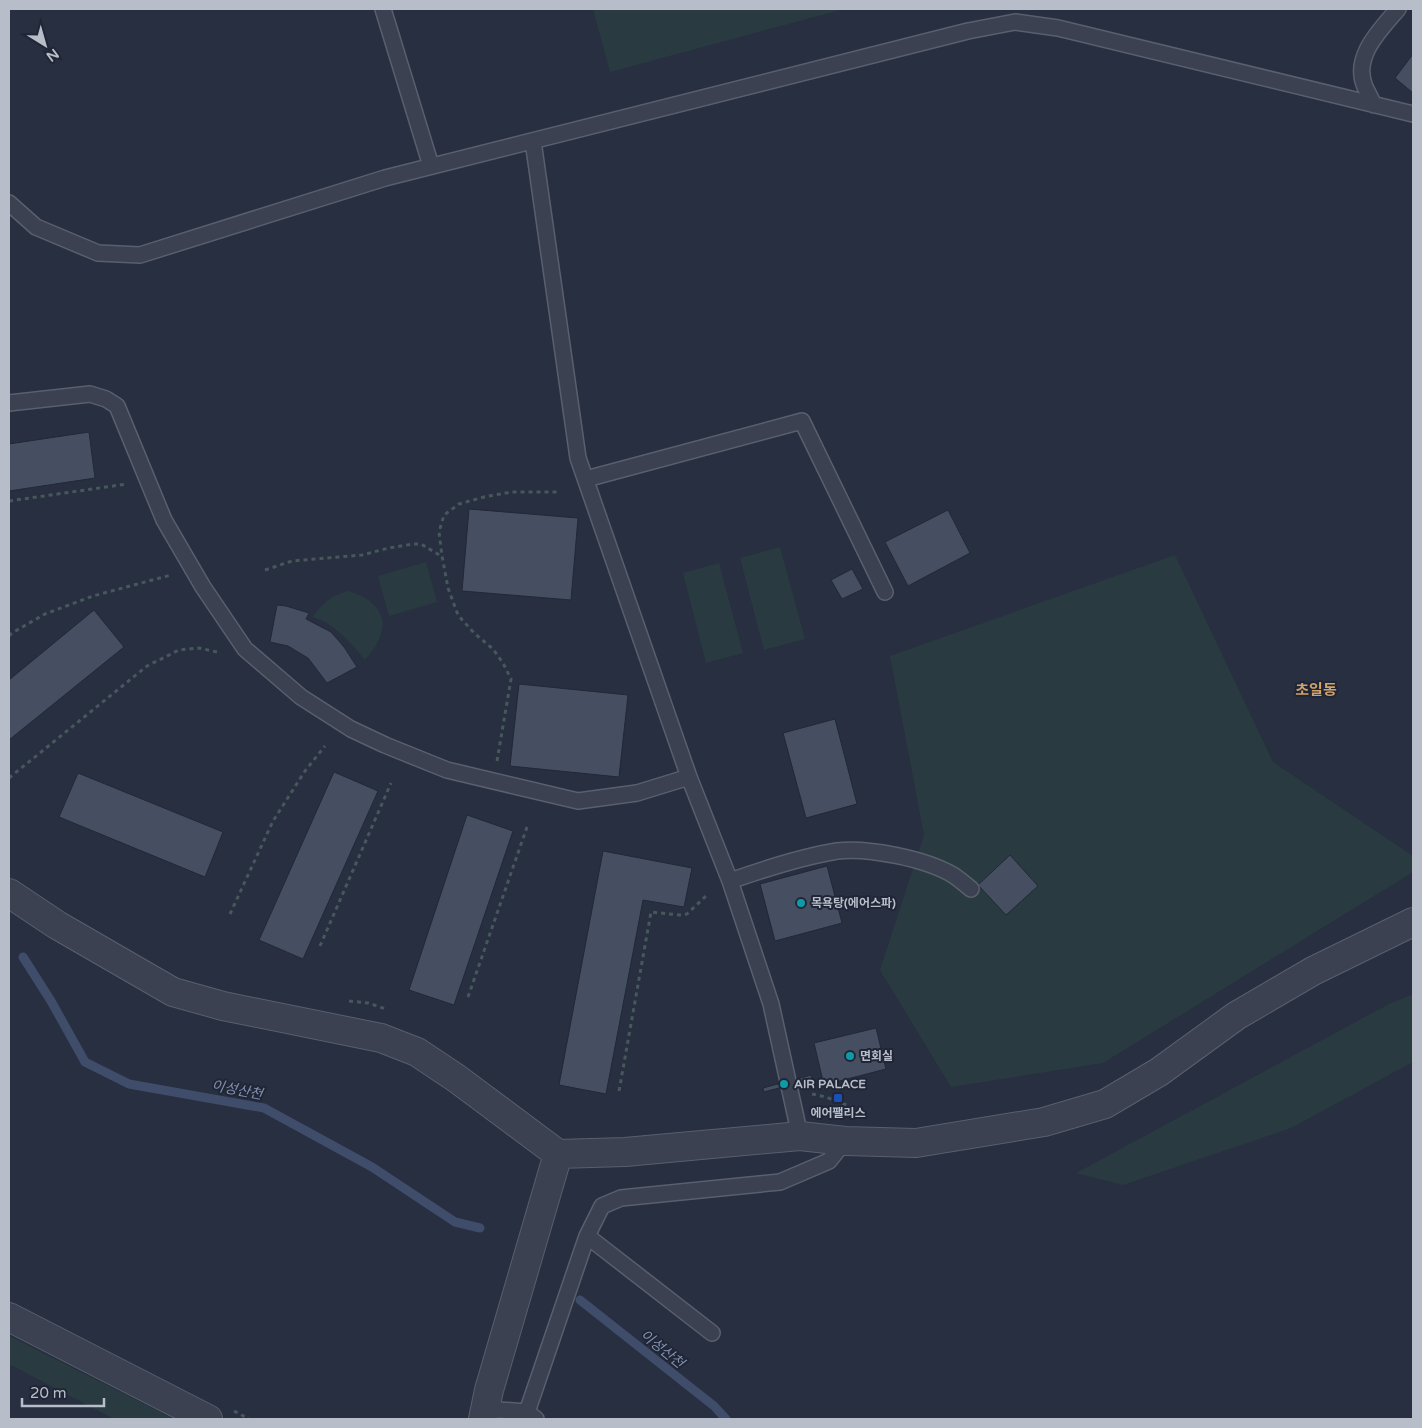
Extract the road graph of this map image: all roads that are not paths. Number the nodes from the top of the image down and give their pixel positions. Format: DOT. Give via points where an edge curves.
graph roads {
  1 [pos="383,9"];
  2 [pos="1398,9"];
  3 [pos="1013,15"];
  4 [pos="1374,105"];
  5 [pos="1413,114"];
  6 [pos="532,141"];
  7 [pos="431,166"];
  8 [pos="9,203"];
  9 [pos="9,403"];
  10 [pos="586,479"];
  11 [pos="885,592"];
  12 [pos="689,777"];
  13 [pos="730,880"];
  14 [pos="971,889"];
  15 [pos="9,893"];
  16 [pos="1413,922"];
  17 [pos="800,1136"];
  18 [pos="845,1141"];
  19 [pos="558,1154"];
  20 [pos="587,1236"];
  21 [pos="9,1317"];
  22 [pos="712,1333"];
  23 [pos="484,1414"];
  24 [pos="532,1416"];
  25 [pos="208,1419"];
  1 -- 7 [label="lane"];
  2 -- 4 [label="lane" via="1373,39 1364,56 1362,74"];
  3 -- 4 [label="lane"];
  3 -- 6 [label="lane" via="958,33"];
  4 -- 5 [label="lane"];
  6 -- 7 [label="lane"];
  6 -- 10 [label="lane" via="578,458"];
  7 -- 8 [label="lane" via="140,255 98,254 36,227"];
  9 -- 12 [label="lane" via="90,394 117,406 164,520 203,587 245,649 301,697 351,729 447,770 578,802 638,793"];
  10 -- 11 [label="lane" via="802,421"];
  10 -- 12 [label="lane"];
  12 -- 13 [label="lane"];
  13 -- 14 [label="lane" via="838,851 868,851 932,866 953,875"];
  13 -- 17 [label="lane" via="772,1004"];
  15 -- 19 [label="street" via="57,925 173,992 223,1006 381,1038 418,1052"];
  16 -- 18 [label="street" via="1313,971 1236,1016 1159,1072 1105,1104 1044,1122 916,1143"];
  17 -- 18 [label="street"];
  17 -- 19 [label="street" via="625,1152"];
  18 -- 20 [label="lane" via="829,1161 780,1182 621,1198 602,1206"];
  19 -- 23 [label="street"];
  20 -- 22 [label="lane"];
  20 -- 24 [label="lane"];
  21 -- 25 [label="street"];
  23 -- 24 [label="lane"];
}
